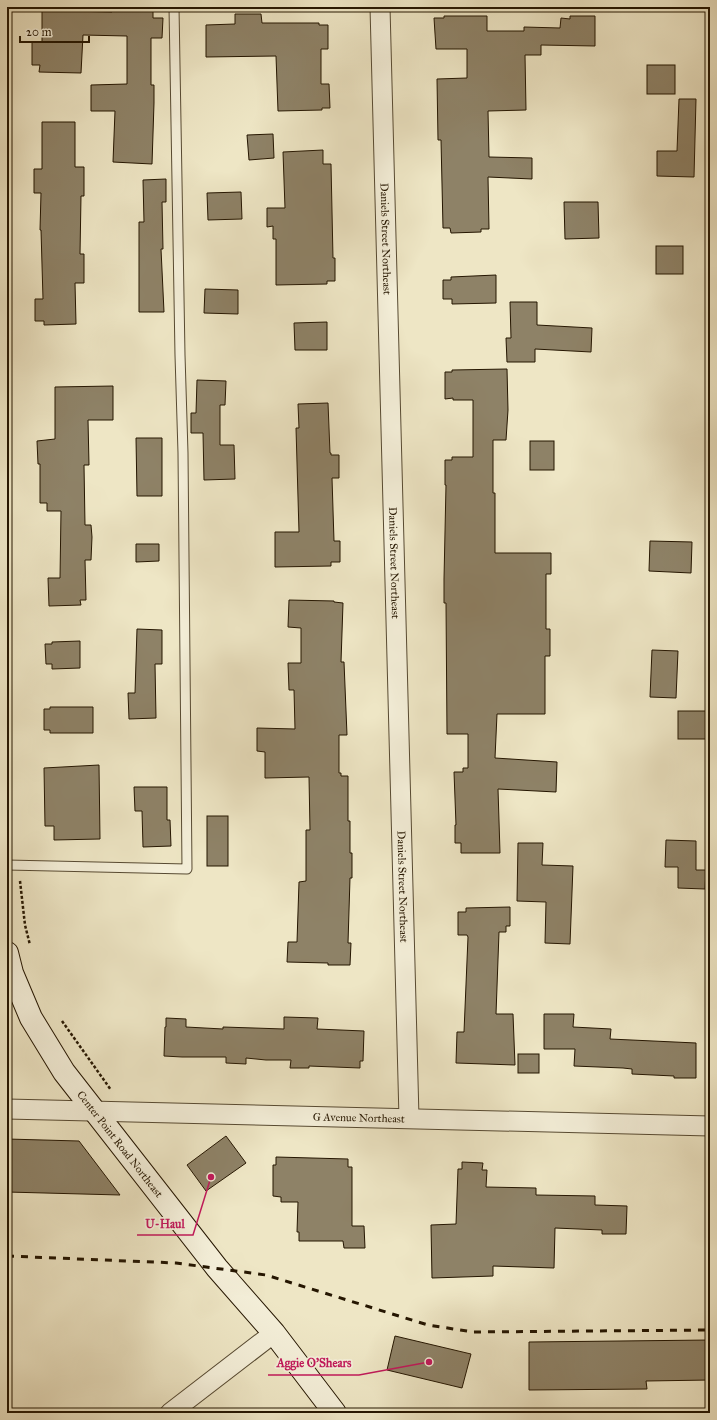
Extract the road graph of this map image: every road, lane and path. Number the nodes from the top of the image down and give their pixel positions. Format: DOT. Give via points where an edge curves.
graph roads {
  1 [pos="174,7"];
  2 [pos="380,7"];
  3 [pos="7,865"];
  4 [pos="19,875"];
  5 [pos="30,946"];
  6 [pos="7,954"];
  7 [pos="11,984"];
  8 [pos="59,1017"];
  9 [pos="115,1096"];
  10 [pos="7,1109"];
  11 [pos="94,1111"];
  12 [pos="409,1118"];
  13 [pos="710,1126"];
  14 [pos="274,1333"];
  15 [pos="170,1413"];
  16 [pos="335,1413"];
  1 -- 3 [label="lane" via="183,453 187,868"];
  2 -- 12 [label="street, Daniels Street Northeast"];
  4 -- 5 [label="path"];
  6 -- 7 [label="main road, Center Point Road Northeast"];
  7 -- 11 [label="main road, Center Point Road Northeast" via="64,1072"];
  8 -- 9 [label="path"];
  10 -- 11 [label="street, G Avenue Northeast"];
  11 -- 12 [label="street, G Avenue Northeast"];
  11 -- 14 [label="main road, Center Point Road Northeast" via="217,1268"];
  12 -- 13 [label="street, G Avenue Northeast"];
  14 -- 15 [label="street"];
  14 -- 16 [label="main road, Center Point Road Northeast"];
}
